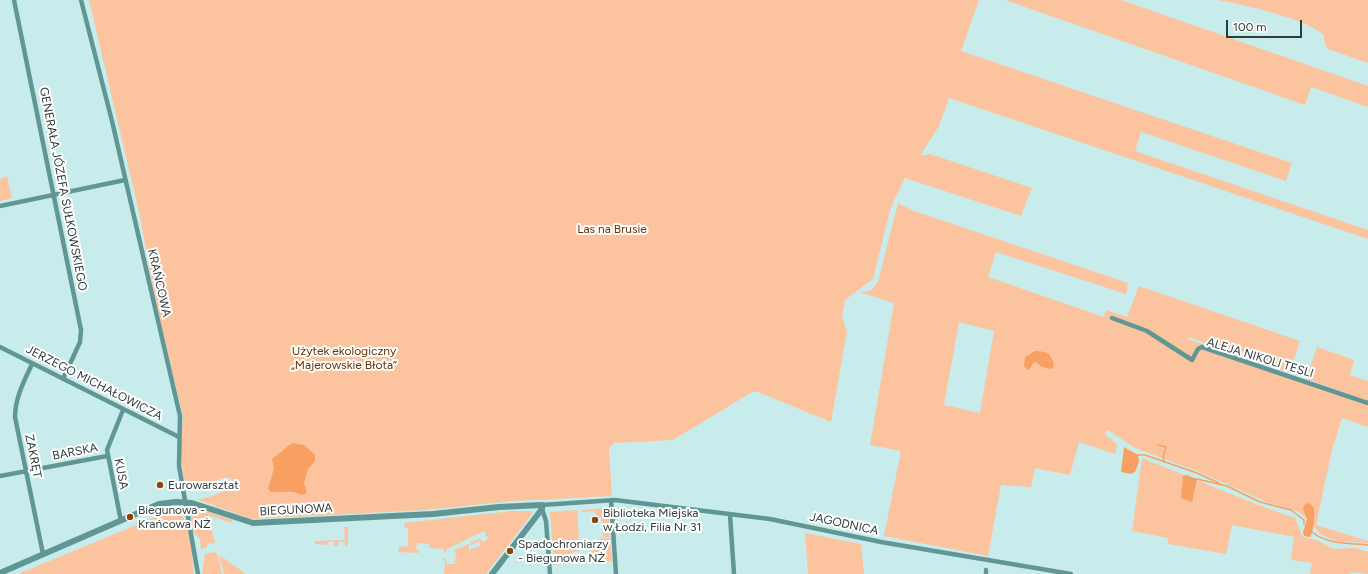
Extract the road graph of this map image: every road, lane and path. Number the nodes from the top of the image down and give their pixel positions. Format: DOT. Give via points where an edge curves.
graph roads {
  1 [pos="14,0"];
  2 [pos="82,0"];
  3 [pos="125,180"];
  4 [pos="54,196"];
  5 [pos="0,206"];
  6 [pos="1112,318"];
  7 [pos="0,347"];
  8 [pos="32,364"];
  9 [pos="62,379"];
  10 [pos="1368,403"];
  11 [pos="123,410"];
  12 [pos="179,437"];
  13 [pos="107,456"];
  14 [pos="26,471"];
  15 [pos="0,476"];
  16 [pos="611,500"];
  17 [pos="186,502"];
  18 [pos="542,507"];
  19 [pos="730,515"];
  20 [pos="121,521"];
  21 [pos="43,554"];
  22 [pos="498,567"];
  23 [pos="0,573"];
  24 [pos="198,574"];
  25 [pos="492,574"];
  26 [pos="500,574"];
  27 [pos="550,574"];
  28 [pos="616,574"];
  29 [pos="734,574"];
  30 [pos="1072,574"];
  1 -- 4 [label="street, GENERAŁA JÓZEFA SUŁKOWSKIEGO"];
  2 -- 3 [label="street, KRAŃCOWA"];
  3 -- 4 [label="street"];
  3 -- 12 [label="street, KRAŃCOWA" via="180,416"];
  4 -- 5 [label="street"];
  4 -- 9 [label="street, GENERAŁA JÓZEFA SUŁKOWSKIEGO" via="81,330 80,342"];
  6 -- 10 [label="street, ALEJA NIKOLI TESLI" via="1147,331 1192,360 1198,349 1202,348"];
  7 -- 8 [label="street, JERZEGO MICHAŁOWICZA"];
  8 -- 9 [label="street, JERZEGO MICHAŁOWICZA"];
  8 -- 14 [label="street, ZAKRĘT" via="18,394 15,409"];
  9 -- 11 [label="street, JERZEGO MICHAŁOWICZA"];
  11 -- 12 [label="street, JERZEGO MICHAŁOWICZA"];
  11 -- 13 [label="street, KUSA" via="108,444"];
  12 -- 17 [label="street, KRAŃCOWA" via="179,466"];
  13 -- 14 [label="street, BARSKA"];
  13 -- 20 [label="street, KUSA"];
  14 -- 15 [label="street, BARSKA"];
  14 -- 21 [label="street, ZAKRĘT"];
  16 -- 18 [label="street, BIEGUNOWA"];
  16 -- 19 [label="street, JAGODNICA"];
  16 -- 28 [label="street"];
  17 -- 18 [label="street, BIEGUNOWA" via="251,523 418,515 506,506"];
  17 -- 20 [label="street, BIEGUNOWA" via="159,504"];
  17 -- 24 [label="street, KRAŃCOWA"];
  18 -- 22 [label="street"];
  18 -- 27 [label="street" via="546,521"];
  19 -- 29 [label="street"];
  19 -- 30 [label="street, JAGODNICA" via="779,520 880,542"];
  20 -- 21 [label="street, BIEGUNOWA"];
  21 -- 23 [label="street, BIEGUNOWA"];
  22 -- 25 [label="street"];
  22 -- 26 [label="street"];
}
